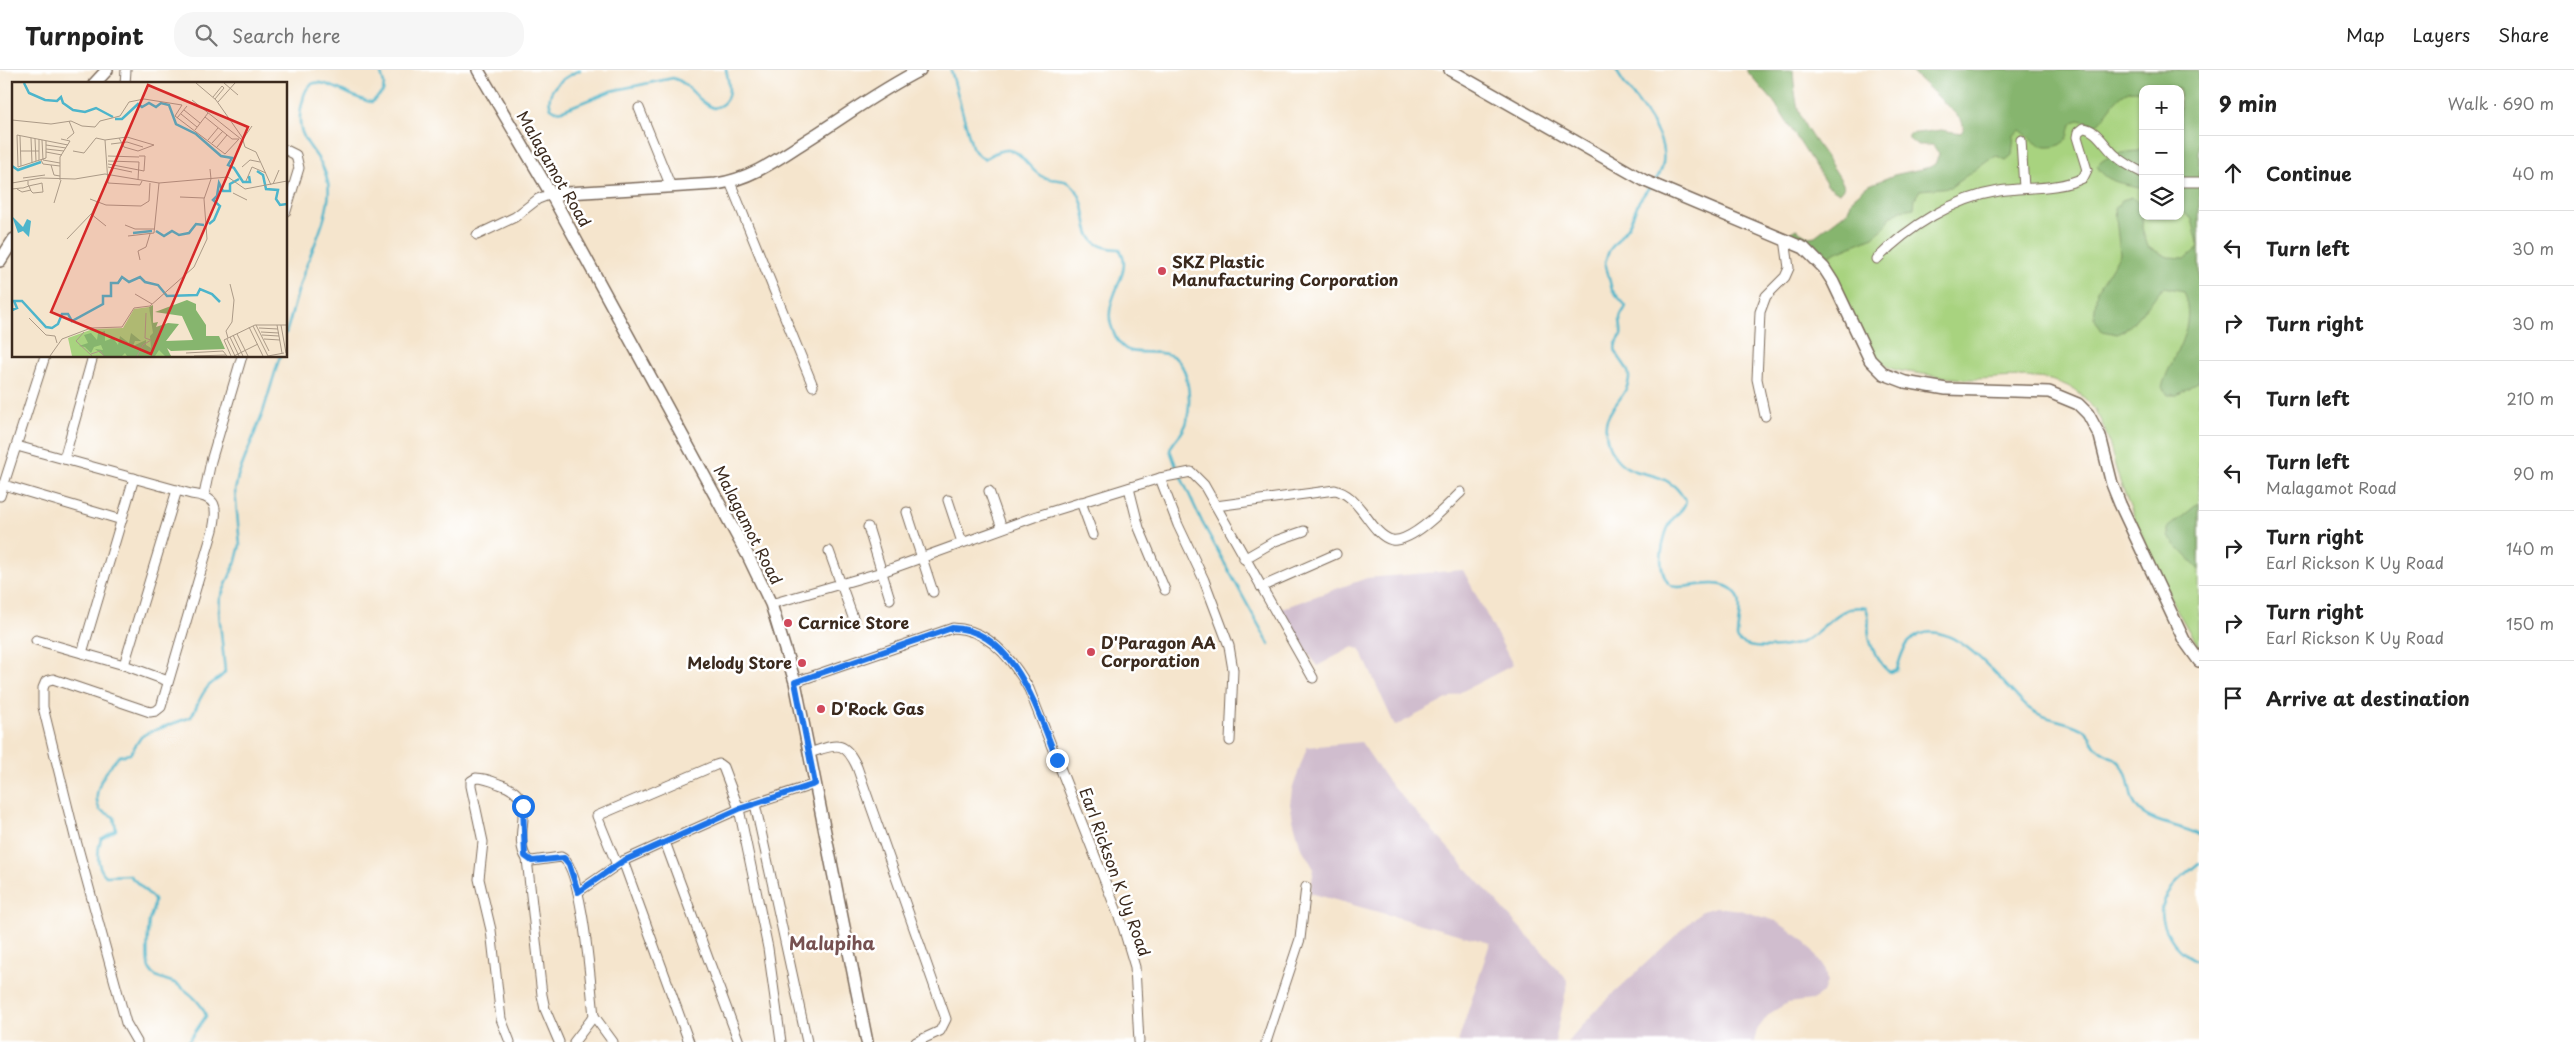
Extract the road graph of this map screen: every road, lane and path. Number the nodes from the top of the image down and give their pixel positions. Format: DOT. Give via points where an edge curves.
graph roads {
  1 [pos="108,70"];
  2 [pos="478,70"];
  3 [pos="920,70"];
  4 [pos="1450,70"];
  5 [pos="96,82"];
  6 [pos="639,108"];
  7 [pos="2021,140"];
  8 [pos="288,151"];
  9 [pos="2139,170"];
  10 [pos="730,182"];
  11 [pos="2184,182"];
  12 [pos="2199,182"];
  13 [pos="671,188"];
  14 [pos="2024,188"];
  15 [pos="550,194"];
  16 [pos="288,205"];
  17 [pos="477,235"];
  18 [pos="1786,238"];
  19 [pos="12,242"];
  20 [pos="1877,259"];
  21 [pos="0,261"];
  22 [pos="44,358"];
  23 [pos="93,358"];
  24 [pos="241,358"];
  25 [pos="812,386"];
  26 [pos="1765,416"];
  27 [pos="18,446"];
  28 [pos="64,458"];
  29 [pos="5,464"];
  30 [pos="134,478"];
  31 [pos="1160,478"];
  32 [pos="4,485"];
  33 [pos="1129,488"];
  34 [pos="177,490"];
  35 [pos="989,491"];
  36 [pos="1461,492"];
  37 [pos="204,495"];
  38 [pos="0,496"];
  39 [pos="948,500"];
  40 [pos="1082,502"];
  41 [pos="1216,506"];
  42 [pos="907,512"];
  43 [pos="122,520"];
  44 [pos="868,527"];
  45 [pos="1002,528"];
  46 [pos="1304,531"];
  47 [pos="1093,535"];
  48 [pos="962,542"];
  49 [pos="829,551"];
  50 [pos="1336,554"];
  51 [pos="923,557"];
  52 [pos="1244,559"];
  53 [pos="882,572"];
  54 [pos="842,584"];
  55 [pos="1261,587"];
  56 [pos="1165,590"];
  57 [pos="933,592"];
  58 [pos="890,599"];
  59 [pos="771,604"];
  60 [pos="854,623"];
  61 [pos="36,640"];
  62 [pos="82,653"];
  63 [pos="2199,661"];
  64 [pos="124,665"];
  65 [pos="1313,678"];
  66 [pos="168,681"];
  67 [pos="795,682"];
  68 [pos="1230,741"];
  69 [pos="809,753"];
  70 [pos="815,784"];
  71 [pos="755,804"];
  72 [pos="739,809"];
  73 [pos="665,842"];
  74 [pos="527,859"];
  75 [pos="620,863"];
  76 [pos="1306,887"];
  77 [pos="578,892"];
  78 [pos="594,1016"];
  79 [pos="137,1042"];
  80 [pos="510,1042"];
  81 [pos="559,1042"];
  82 [pos="574,1042"];
  83 [pos="613,1042"];
  84 [pos="689,1042"];
  85 [pos="739,1042"];
  86 [pos="781,1042"];
  87 [pos="807,1042"];
  88 [pos="867,1042"];
  89 [pos="916,1042"];
  90 [pos="1139,1042"];
  91 [pos="1266,1042"];
  1 -- 5 [label="street"];
  2 -- 15 [label="street, Malagamot Road"];
  3 -- 10 [label="street" via="886,88 766,166"];
  4 -- 18 [label="street" via="1645,181"];
  6 -- 13 [label="street"];
  7 -- 14 [label="street"];
  8 -- 16 [label="street" via="296,155 300,163"];
  9 -- 14 [label="street" via="2128,166 2090,130 2083,128 2077,137 2087,170 2083,178 2066,184"];
  10 -- 13 [label="street"];
  10 -- 25 [label="street"];
  11 -- 12 [label="street"];
  13 -- 15 [label="street"];
  14 -- 20 [label="street" via="1979,196 1956,205 1907,231"];
  15 -- 17 [label="street" via="515,217"];
  15 -- 59 [label="street, Malagamot Road" via="748,556"];
  18 -- 26 [label="street" via="1789,268 1786,277 1766,296 1760,312 1757,379"];
  18 -- 63 [label="street" via="1804,248 1824,268 1870,360 1884,374 1905,382 1946,389 2049,392 2078,404 2088,414 2100,436 2120,504 2184,640"];
  19 -- 21 [label="street"];
  22 -- 27 [label="street"];
  23 -- 28 [label="street"];
  24 -- 37 [label="street" via="210,461"];
  27 -- 28 [label="street"];
  27 -- 29 [label="street"];
  28 -- 30 [label="street"];
  29 -- 32 [label="street"];
  30 -- 34 [label="street"];
  30 -- 43 [label="street"];
  31 -- 33 [label="street"];
  31 -- 41 [label="street" via="1191,472 1204,485"];
  31 -- 68 [label="street" via="1229,646 1233,670"];
  32 -- 38 [label="street"];
  32 -- 43 [label="street"];
  33 -- 40 [label="street"];
  33 -- 56 [label="street" via="1139,528"];
  34 -- 37 [label="street"];
  34 -- 64 [label="street"];
  35 -- 45 [label="street"];
  36 -- 41 [label="street" via="1417,531 1399,540 1379,532 1349,497 1335,490"];
  37 -- 66 [label="street" via="214,504 215,518"];
  39 -- 48 [label="street"];
  40 -- 45 [label="street"];
  40 -- 47 [label="street"];
  41 -- 52 [label="street"];
  42 -- 51 [label="street"];
  43 -- 62 [label="street"];
  44 -- 53 [label="street"];
  45 -- 48 [label="street"];
  46 -- 52 [label="street" via="1275,541"];
  48 -- 51 [label="street"];
  49 -- 54 [label="street"];
  50 -- 55 [label="street"];
  51 -- 53 [label="street"];
  51 -- 57 [label="street"];
  52 -- 55 [label="street"];
  53 -- 54 [label="street"];
  53 -- 58 [label="street"];
  54 -- 59 [label="street"];
  54 -- 60 [label="street"];
  55 -- 65 [label="street"];
  59 -- 67 [label="street, Malagamot Road"];
  61 -- 62 [label="street"];
  62 -- 64 [label="street"];
  64 -- 66 [label="street"];
  66 -- 79 [label="street" via="161,707 156,712 53,680 46,681 43,688 44,707 78,846 126,1023"];
  67 -- 69 [label="street, Malagamot Road"];
  67 -- 90 [label="street, Earl Rickson K Uy Road" via="952,628 976,632 1000,650 1028,689 1123,927 1135,967"];
  69 -- 70 [label="street, Malagamot Road"];
  69 -- 89 [label="street" via="840,745 847,748 857,767 946,1019 940,1030"];
  70 -- 71 [label="street"];
  70 -- 88 [label="street, Malagamot Road"];
  71 -- 72 [label="street"];
  71 -- 87 [label="street"];
  72 -- 73 [label="street"];
  72 -- 75 [label="street" via="724,767 719,764 598,815"];
  72 -- 86 [label="street" via="768,948"];
  73 -- 75 [label="street"];
  73 -- 85 [label="street"];
  74 -- 77 [label="street" via="564,858"];
  74 -- 80 [label="street" via="523,850 523,806 518,793 496,782 473,779 471,786 483,842 479,879 491,930 501,1019"];
  74 -- 81 [label="street" via="542,995"];
  75 -- 77 [label="street"];
  75 -- 84 [label="street"];
  76 -- 91 [label="street" via="1300,939"];
  77 -- 78 [label="street"];
  78 -- 82 [label="street"];
  78 -- 83 [label="street"];
}
